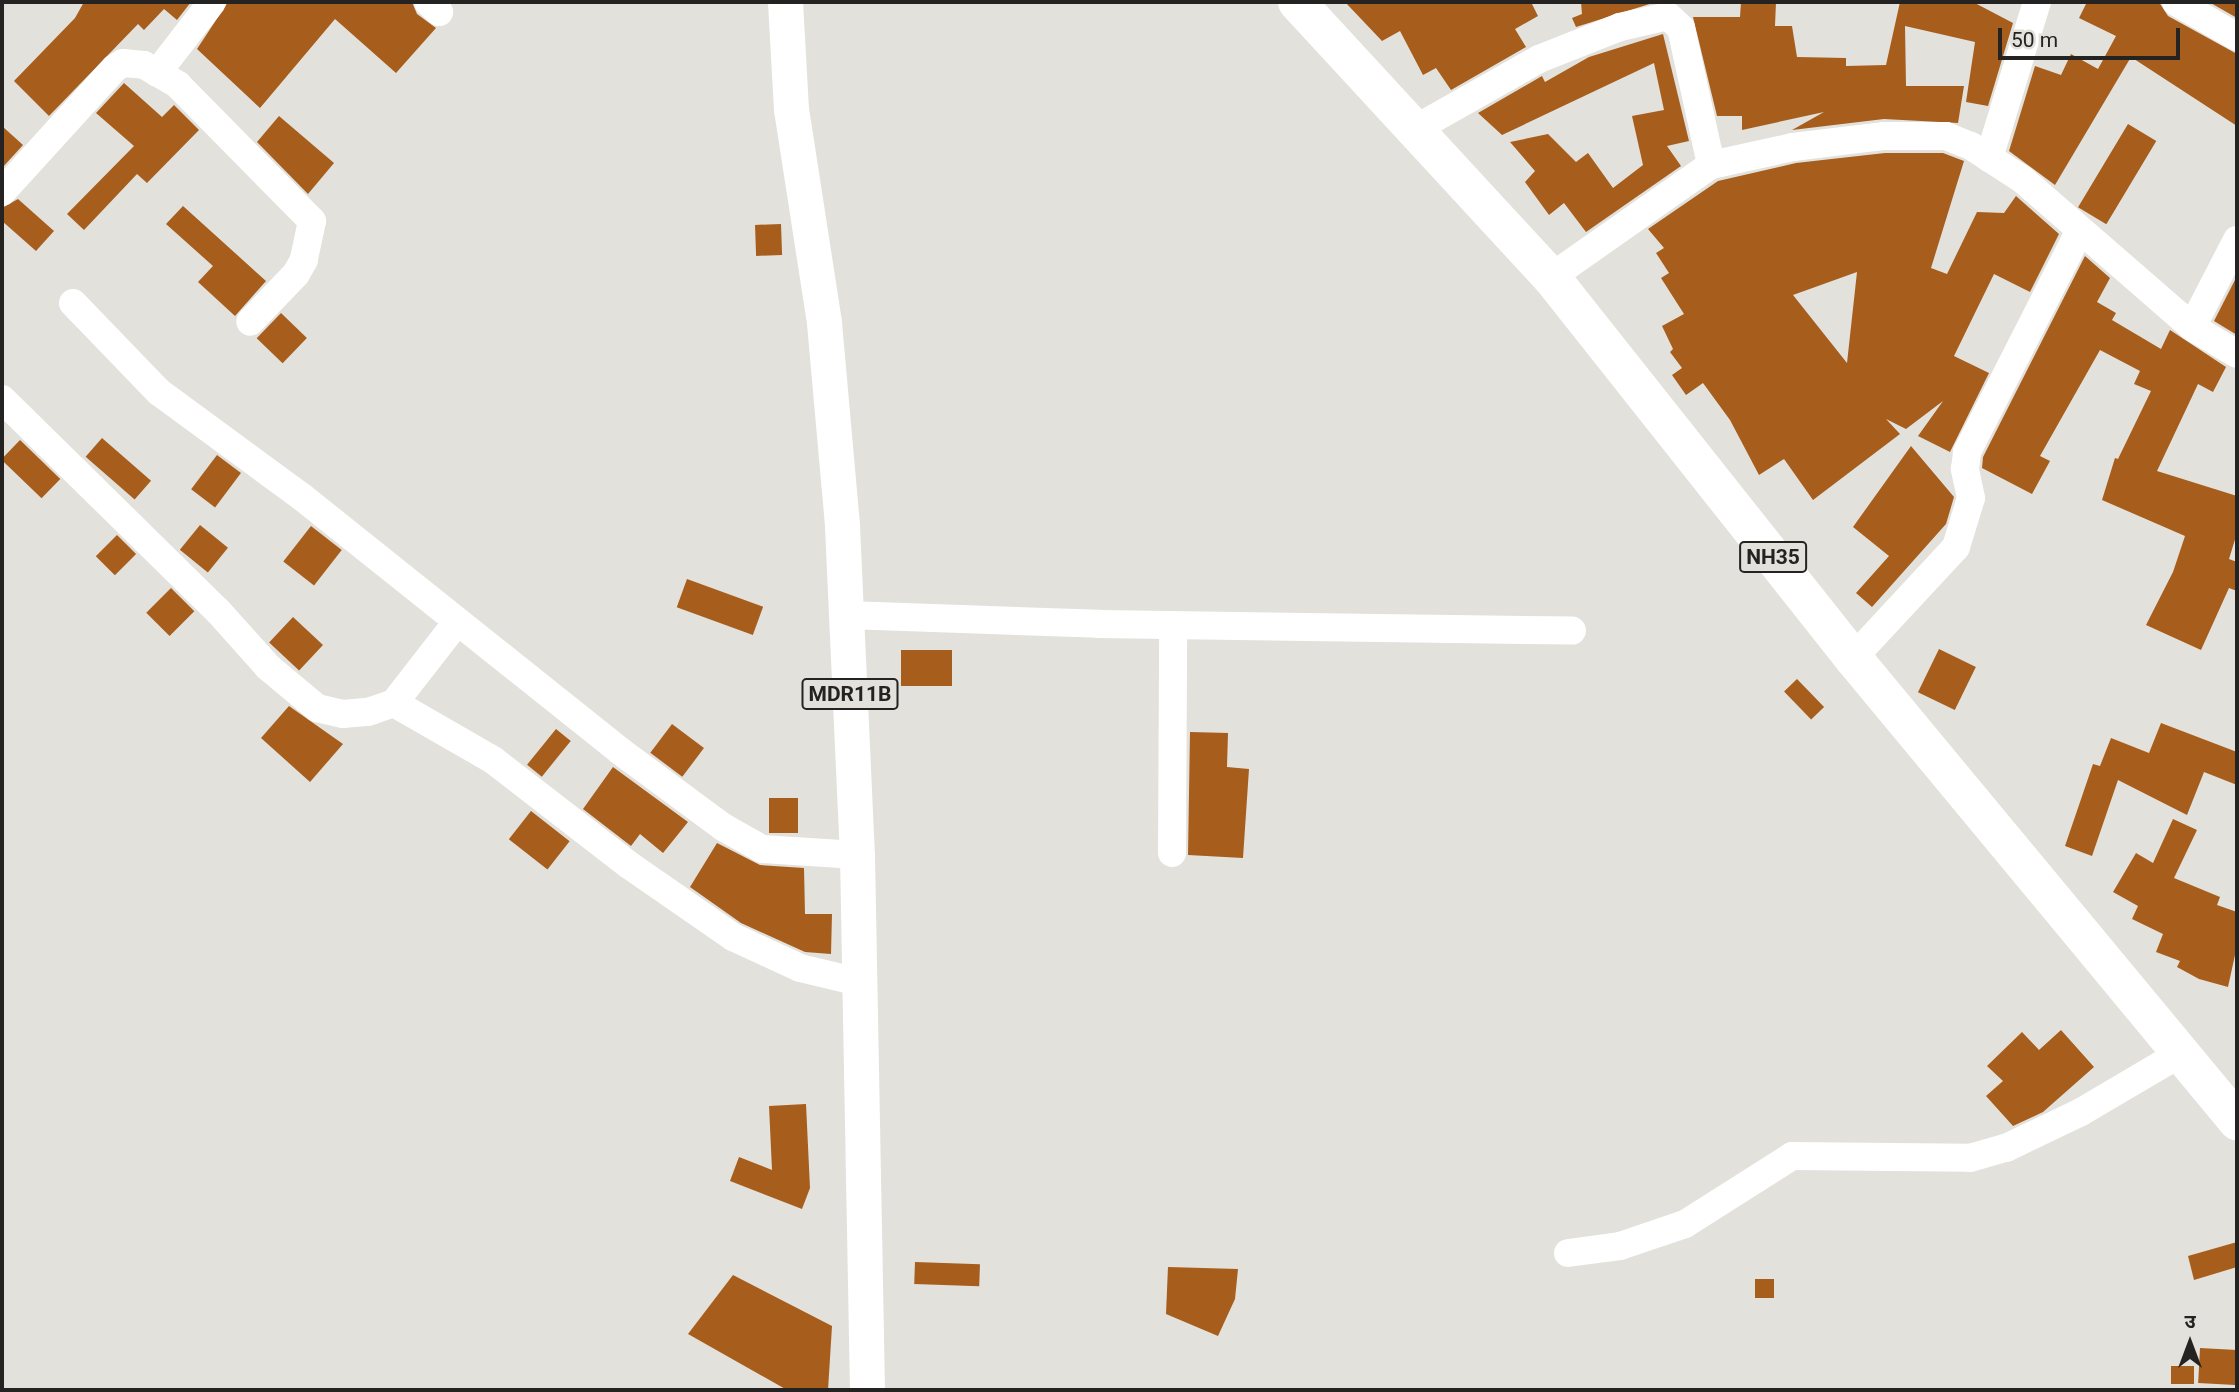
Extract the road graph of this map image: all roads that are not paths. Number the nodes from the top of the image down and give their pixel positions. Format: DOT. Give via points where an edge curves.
graph roads {
  1 [pos="212,2"];
  2 [pos="785,2"];
  3 [pos="2037,2"];
  4 [pos="2176,2"];
  5 [pos="1314,9"];
  6 [pos="2237,37"];
  7 [pos="157,73"];
  8 [pos="1417,128"];
  9 [pos="1989,158"];
  10 [pos="1711,165"];
  11 [pos="2,192"];
  12 [pos="2080,230"];
  13 [pos="2237,240"];
  14 [pos="1551,277"];
  15 [pos="73,303"];
  16 [pos="250,322"];
  17 [pos="2192,327"];
  18 [pos="2237,354"];
  19 [pos="2,399"];
  20 [pos="847,615"];
  21 [pos="457,622"];
  22 [pos="1173,625"];
  23 [pos="1572,631"];
  24 [pos="1853,658"];
  25 [pos="394,703"];
  26 [pos="1172,852"];
  27 [pos="857,855"];
  28 [pos="859,982"];
  29 [pos="2181,1053"];
  30 [pos="2237,1121"];
  31 [pos="1568,1253"];
  32 [pos="867,1390"];
  1 -- 7 [label="street"];
  2 -- 20 [label="main road, MDR11B" via="791,109 836,430"];
  3 -- 9 [label="street"];
  4 -- 6 [label="street"];
  5 -- 8 [label="highway, NH35"];
  7 -- 11 [label="street" via="133,62 115,68"];
  7 -- 16 [label="street" via="178,85 312,220 304,260 296,274"];
  8 -- 10 [label="street" via="1539,58 1620,26 1668,16 1681,28"];
  8 -- 14 [label="highway, NH35"];
  9 -- 10 [label="street" via="1946,136 1924,134 1793,147"];
  9 -- 12 [label="street" via="2022,179"];
  10 -- 14 [label="street"];
  12 -- 17 [label="street"];
  12 -- 24 [label="street" via="1967,452 1971,498 1956,547"];
  13 -- 17 [label="street"];
  14 -- 24 [label="highway, NH35"];
  15 -- 21 [label="street" via="159,391 302,497"];
  17 -- 18 [label="street"];
  19 -- 25 [label="street" via="218,611 268,667 317,708 343,714"];
  20 -- 22 [label="street"];
  20 -- 27 [label="main road, MDR11B"];
  21 -- 25 [label="street"];
  21 -- 27 [label="street" via="620,751 746,842 762,849"];
  22 -- 23 [label="street"];
  22 -- 26 [label="street"];
  24 -- 29 [label="highway, NH35"];
  25 -- 28 [label="street" via="494,760 629,865 733,937 800,968"];
  27 -- 28 [label="main road, MDR11B"];
  28 -- 32 [label="main road, MDR11B"];
  29 -- 30 [label="highway, NH35"];
  29 -- 31 [label="street" via="2081,1112 2006,1148 1970,1158 1812,1152 1792,1156 1685,1224 1620,1246"];
}
